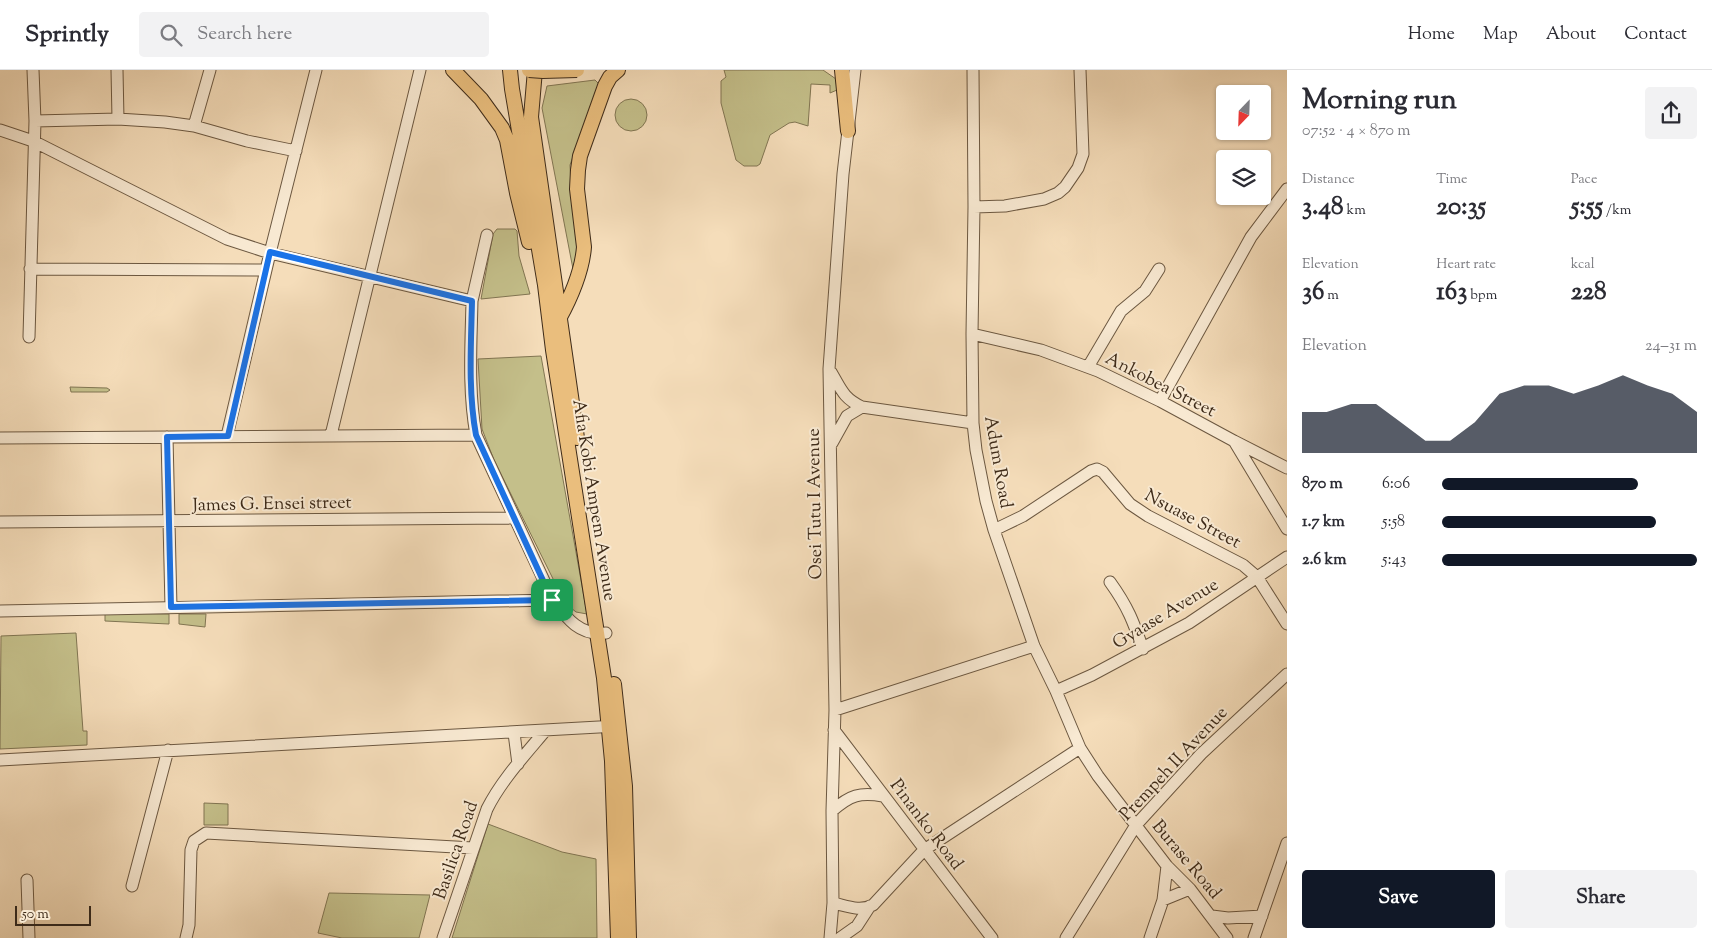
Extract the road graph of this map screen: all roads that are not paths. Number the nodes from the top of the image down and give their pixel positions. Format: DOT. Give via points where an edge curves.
graph roads {
  1 [pos="33,70"];
  2 [pos="117,70"];
  3 [pos="210,70"];
  4 [pos="316,70"];
  5 [pos="420,70"];
  6 [pos="452,70"];
  7 [pos="510,70"];
  8 [pos="529,70"];
  9 [pos="535,70"];
  10 [pos="578,70"];
  11 [pos="618,70"];
  12 [pos="842,70"];
  13 [pos="855,70"];
  14 [pos="973,70"];
  15 [pos="1080,70"];
  16 [pos="118,119"];
  17 [pos="35,122"];
  18 [pos="194,126"];
  19 [pos="0,130"];
  20 [pos="848,131"];
  21 [pos="33,141"];
  22 [pos="296,151"];
  23 [pos="1287,189"];
  24 [pos="974,207"];
  25 [pos="487,235"];
  26 [pos="270,252"];
  27 [pos="30,269"];
  28 [pos="1159,269"];
  29 [pos="266,270"];
  30 [pos="369,276"];
  31 [pos="544,285"];
  32 [pos="472,301"];
  33 [pos="559,319"];
  34 [pos="972,334"];
  35 [pos="29,337"];
  36 [pos="1088,367"];
  37 [pos="830,369"];
  38 [pos="1160,401"];
  39 [pos="862,407"];
  40 [pos="973,423"];
  41 [pos="331,435"];
  42 [pos="476,435"];
  43 [pos="228,436"];
  44 [pos="167,437"];
  45 [pos="0,438"];
  46 [pos="1234,441"];
  47 [pos="832,444"];
  48 [pos="1287,468"];
  49 [pos="514,518"];
  50 [pos="169,521"];
  51 [pos="0,522"];
  52 [pos="994,530"];
  53 [pos="1287,530"];
  54 [pos="1287,557"];
  55 [pos="1257,577"];
  56 [pos="1110,582"];
  57 [pos="552,600"];
  58 [pos="171,607"];
  59 [pos="0,611"];
  60 [pos="1287,624"];
  61 [pos="602,633"];
  62 [pos="1034,646"];
  63 [pos="1143,649"];
  64 [pos="1287,674"];
  65 [pos="1056,691"];
  66 [pos="835,710"];
  67 [pos="614,726"];
  68 [pos="834,730"];
  69 [pos="545,731"];
  70 [pos="514,733"];
  71 [pos="1080,748"];
  72 [pos="168,750"];
  73 [pos="0,760"];
  74 [pos="518,764"];
  75 [pos="883,796"];
  76 [pos="832,810"];
  77 [pos="1136,825"];
  78 [pos="1287,843"];
  79 [pos="473,848"];
  80 [pos="924,850"];
  81 [pos="1167,866"];
  82 [pos="28,880"];
  83 [pos="132,886"];
  84 [pos="1190,889"];
  85 [pos="1163,900"];
  86 [pos="833,903"];
  87 [pos="870,906"];
  88 [pos="1212,916"];
  89 [pos="1262,916"];
  90 [pos="29,938"];
  91 [pos="186,938"];
  92 [pos="443,938"];
  93 [pos="618,938"];
  94 [pos="629,938"];
  95 [pos="830,938"];
  96 [pos="840,938"];
  97 [pos="992,938"];
  98 [pos="1066,938"];
  99 [pos="1150,938"];
  100 [pos="1227,938"];
  101 [pos="1254,938"];
  1 -- 17 [label="street"];
  2 -- 16 [label="street"];
  3 -- 18 [label="street"];
  4 -- 22 [label="street"];
  5 -- 30 [label="street"];
  6 -- 31 [label="main road" via="481,98 502,128 528,239"];
  7 -- 31 [label="main road, Afia Kobi Ampem Avenue"];
  8 -- 10 [label="main road, bridge"];
  9 -- 33 [label="main road, Afia Kobi Ampem Avenue" via="531,118"];
  11 -- 33 [label="main road" via="605,86 580,156 577,190 584,255"];
  12 -- 20 [label="main road"];
  13 -- 20 [label="street, Osei Tutu I Avenue"];
  14 -- 24 [label="street, Adum Road"];
  15 -- 24 [label="street" via="1083,154 1065,187 1044,199 1005,206"];
  16 -- 17 [label="street"];
  16 -- 18 [label="street"];
  17 -- 21 [label="street"];
  18 -- 22 [label="street"];
  19 -- 21 [label="street"];
  20 -- 37 [label="street, Osei Tutu I Avenue"];
  21 -- 26 [label="street" via="227,238"];
  21 -- 27 [label="street"];
  22 -- 26 [label="street"];
  23 -- 38 [label="street" via="1251,237"];
  24 -- 34 [label="street, Adum Road"];
  25 -- 32 [label="street"];
  26 -- 29 [label="street"];
  26 -- 30 [label="street"];
  27 -- 29 [label="street"];
  27 -- 35 [label="street"];
  28 -- 36 [label="street" via="1145,291 1121,311"];
  29 -- 43 [label="street"];
  30 -- 32 [label="street"];
  30 -- 41 [label="street"];
  31 -- 61 [label="main road, Afia Kobi Ampem Avenue"];
  32 -- 42 [label="street" via="470,376"];
  33 -- 61 [label="main road, Afia Kobi Ampem Avenue"];
  34 -- 36 [label="street, Ankobea Street" via="1041,350"];
  34 -- 40 [label="street, Adum Road"];
  36 -- 38 [label="street, Ankobea Street"];
  37 -- 39 [label="street" via="850,401"];
  37 -- 47 [label="street, Osei Tutu I Avenue"];
  38 -- 46 [label="street, Ankobea Street"];
  39 -- 40 [label="street"];
  39 -- 47 [label="street" via="847,416"];
  40 -- 52 [label="street, Adum Road" via="979,467"];
  41 -- 42 [label="street"];
  41 -- 43 [label="street"];
  42 -- 49 [label="street"];
  43 -- 44 [label="street"];
  44 -- 45 [label="street"];
  44 -- 50 [label="street"];
  46 -- 48 [label="street, Ankobea Street"];
  46 -- 53 [label="street"];
  47 -- 66 [label="street, Osei Tutu I Avenue"];
  49 -- 50 [label="street, James G. Ensei street"];
  49 -- 57 [label="street"];
  50 -- 51 [label="street, James G. Ensei street"];
  50 -- 58 [label="street"];
  52 -- 55 [label="street, Nsuase Street" via="1023,516 1097,469 1130,504 1243,565"];
  52 -- 62 [label="street, Adum Road"];
  54 -- 55 [label="street, Gyaase Avenue"];
  55 -- 60 [label="street, Nsuase Street"];
  55 -- 63 [label="street, Gyaase Avenue" via="1189,623"];
  56 -- 63 [label="street" via="1132,616"];
  57 -- 58 [label="street"];
  57 -- 61 [label="street" via="572,624"];
  58 -- 59 [label="street"];
  61 -- 67 [label="main road, Afia Kobi Ampem Avenue" via="604,678"];
  62 -- 65 [label="street, Adum Road"];
  62 -- 66 [label="street"];
  63 -- 65 [label="street, Gyaase Avenue"];
  64 -- 77 [label="street, Prempeh II Avenue" via="1201,754"];
  65 -- 71 [label="street, Adum Road"];
  66 -- 68 [label="street, Osei Tutu I Avenue"];
  67 -- 69 [label="street"];
  67 -- 93 [label="main road, Afia Kobi Ampem Avenue" via="612,761"];
  67 -- 94 [label="main road, Afia Kobi Ampem Avenue" via="625,786"];
  68 -- 75 [label="street, Pinanko Road"];
  68 -- 76 [label="street, Osei Tutu I Avenue"];
  69 -- 70 [label="street"];
  69 -- 74 [label="street, Basilica Road"];
  70 -- 72 [label="street"];
  70 -- 74 [label="street"];
  71 -- 77 [label="street, Adum Road"];
  71 -- 80 [label="street"];
  72 -- 73 [label="street"];
  72 -- 83 [label="street"];
  74 -- 79 [label="street, Basilica Road" via="492,799"];
  75 -- 76 [label="street" via="868,793 854,796"];
  75 -- 80 [label="street, Pinanko Road"];
  76 -- 86 [label="street, Osei Tutu I Avenue"];
  77 -- 81 [label="street, Burase Road"];
  77 -- 98 [label="street, Prempeh II Avenue"];
  78 -- 89 [label="street"];
  79 -- 91 [label="street" via="206,833 194,841 191,850"];
  79 -- 92 [label="street, Basilica Road"];
  80 -- 87 [label="street"];
  80 -- 97 [label="street, Pinanko Road"];
  81 -- 84 [label="street, Burase Road"];
  81 -- 85 [label="street"];
  82 -- 90 [label="street"];
  84 -- 85 [label="street"];
  84 -- 88 [label="street, Burase Road"];
  85 -- 99 [label="street"];
  86 -- 87 [label="street" via="859,909"];
  86 -- 95 [label="street, Osei Tutu I Avenue"];
  87 -- 96 [label="street" via="857,926"];
  88 -- 89 [label="street, Burase Road"];
  88 -- 100 [label="street, Burase Road"];
  89 -- 101 [label="street"];
}
